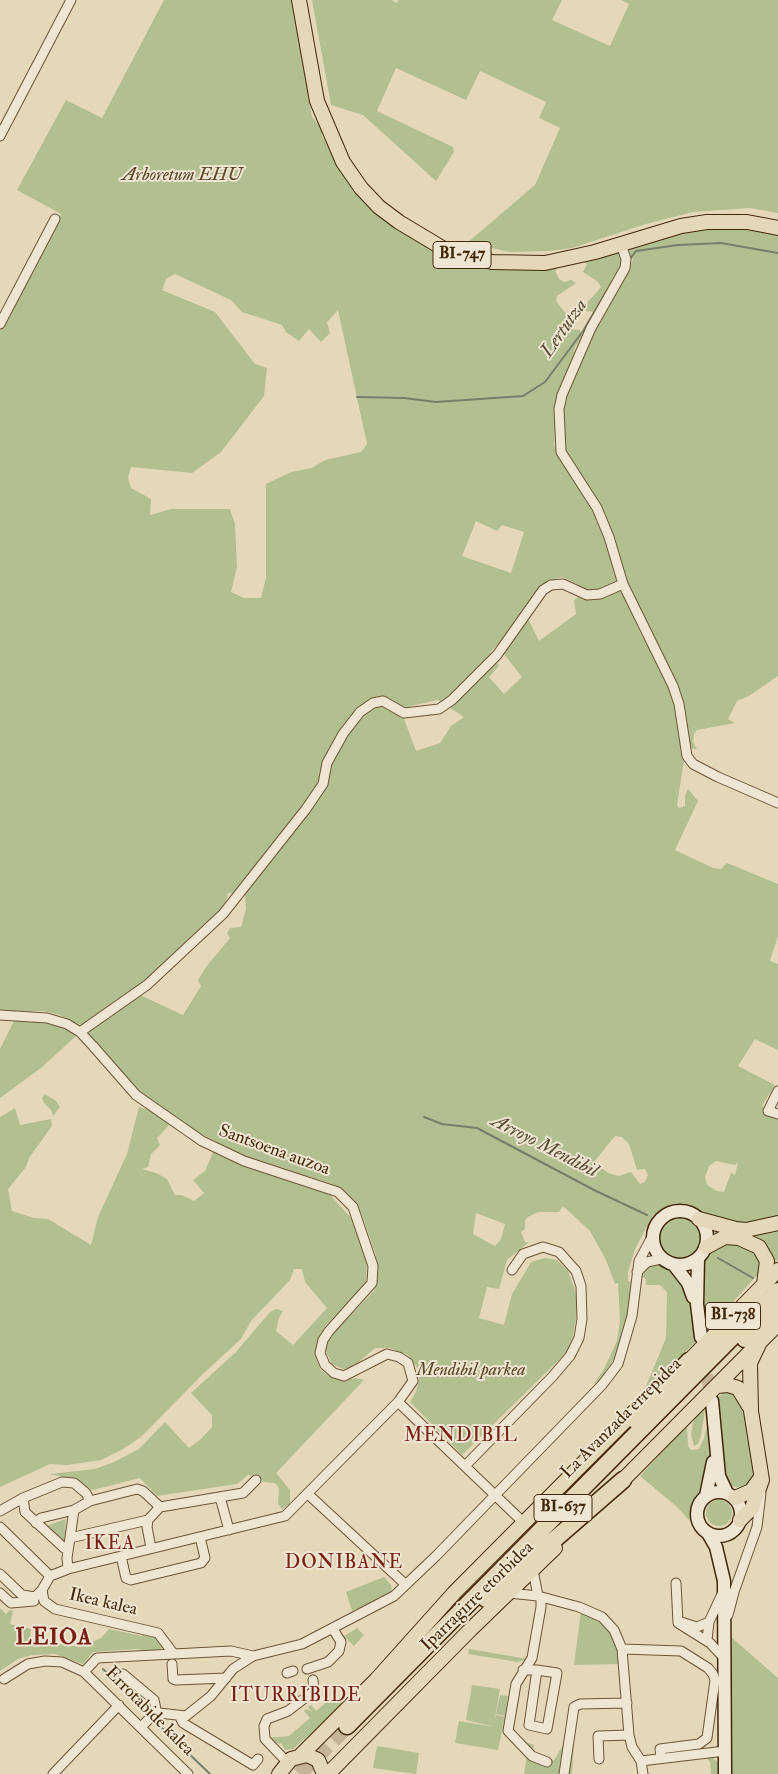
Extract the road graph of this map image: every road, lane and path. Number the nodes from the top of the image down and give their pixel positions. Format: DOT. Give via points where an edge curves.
graph roads {
  1 [pos="71,0"];
  2 [pos="299,0"];
  3 [pos="305,0"];
  4 [pos="0,136"];
  5 [pos="55,220"];
  6 [pos="778,221"];
  7 [pos="778,228"];
  8 [pos="620,244"];
  9 [pos="0,324"];
  10 [pos="623,584"];
  11 [pos="778,803"];
  12 [pos="0,1016"];
  13 [pos="80,1032"];
  14 [pos="778,1090"];
  15 [pos="136,1095"];
  16 [pos="135,1106"];
  17 [pos="778,1114"];
  18 [pos="700,1219"];
  19 [pos="778,1223"];
  20 [pos="652,1237"];
  21 [pos="706,1247"];
  22 [pos="661,1259"];
  23 [pos="698,1259"];
  24 [pos="674,1265"];
  25 [pos="512,1270"];
  26 [pos="778,1270"];
  27 [pos="637,1272"];
  28 [pos="771,1288"];
  29 [pos="696,1304"];
  30 [pos="778,1307"];
  31 [pos="778,1324"];
  32 [pos="701,1337"];
  33 [pos="753,1341"];
  34 [pos="689,1361"];
  35 [pos="716,1386"];
  36 [pos="712,1401"];
  37 [pos="398,1402"];
  38 [pos="750,1411"];
  39 [pos="715,1427"];
  40 [pos="465,1466"];
  41 [pos="761,1472"];
  42 [pos="256,1480"];
  43 [pos="623,1480"];
  44 [pos="761,1488"];
  45 [pos="309,1494"];
  46 [pos="495,1495"];
  47 [pos="706,1496"];
  48 [pos="731,1496"];
  49 [pos="220,1497"];
  50 [pos="23,1498"];
  51 [pos="90,1501"];
  52 [pos="160,1507"];
  53 [pos="74,1510"];
  54 [pos="0,1511"];
  55 [pos="148,1520"];
  56 [pos="740,1520"];
  57 [pos="523,1522"];
  58 [pos="36,1523"];
  59 [pos="0,1527"];
  60 [pos="229,1530"];
  61 [pos="708,1533"];
  62 [pos="729,1533"];
  63 [pos="200,1536"];
  64 [pos="69,1542"];
  65 [pos="151,1548"];
  66 [pos="121,1556"];
  67 [pos="68,1569"];
  68 [pos="0,1574"];
  69 [pos="534,1574"];
  70 [pos="50,1576"];
  71 [pos="492,1579"];
  72 [pos="724,1581"];
  73 [pos="676,1583"];
  74 [pos="405,1584"];
  75 [pos="42,1590"];
  76 [pos="0,1593"];
  77 [pos="514,1593"];
  78 [pos="540,1596"];
  79 [pos="485,1600"];
  80 [pos="44,1601"];
  81 [pos="676,1619"];
  82 [pos="709,1622"];
  83 [pos="726,1624"];
  84 [pos="332,1629"];
  85 [pos="708,1642"];
  86 [pos="726,1642"];
  87 [pos="622,1649"];
  88 [pos="173,1653"];
  89 [pos="253,1656"];
  90 [pos="725,1659"];
  91 [pos="172,1664"];
  92 [pos="307,1669"];
  93 [pos="523,1670"];
  94 [pos="537,1670"];
  95 [pos="84,1672"];
  96 [pos="123,1674"];
  97 [pos="226,1678"];
  98 [pos="4,1679"];
  99 [pos="313,1680"];
  100 [pos="627,1703"];
  101 [pos="119,1705"];
  102 [pos="158,1714"];
  103 [pos="180,1717"];
  104 [pos="141,1727"];
  105 [pos="630,1735"];
  106 [pos="725,1751"];
  107 [pos="301,1755"];
  108 [pos="661,1758"];
  109 [pos="258,1759"];
  110 [pos="599,1759"];
  111 [pos="642,1761"];
  112 [pos="547,1762"];
  113 [pos="283,1770"];
  114 [pos="53,1774"];
  115 [pos="188,1774"];
  116 [pos="326,1774"];
  117 [pos="564,1774"];
  118 [pos="643,1774"];
  119 [pos="725,1774"];
  1 -- 4 [label="street"];
  2 -- 8 [label="main road, BI-747" via="317,101 328,132 343,162 379,207 444,249 492,262 566,260"];
  3 -- 6 [label="main road, BI-747" via="322,96 332,129 367,185 384,203 430,236 463,249 497,256 525,257 560,254 661,225 707,216 748,216"];
  5 -- 9 [label="street"];
  7 -- 8 [label="main road, BI-747" via="747,222 707,222"];
  8 -- 10 [label="street" via="625,263 591,328 562,394 559,409 560,452 597,508"];
  10 -- 11 [label="street" via="680,704 687,756 693,764 718,778"];
  10 -- 13 [label="street" via="600,594 587,595 562,584 551,584 543,590 491,661 440,709 404,713 383,701 372,703 360,712 343,734 327,764 323,784 223,914 147,985"];
  12 -- 13 [label="street, Santsoena auzoa" via="48,1018"];
  13 -- 15 [label="street, Santsoena auzoa"];
  14 -- 17 [label="street" via="768,1111"];
  15 -- 16 [label="street"];
  15 -- 37 [label="street, Santsoena auzoa" via="202,1141 244,1161 338,1192 353,1207 373,1266 372,1283 329,1331 320,1353 325,1365 344,1376 379,1356 399,1356 408,1364 412,1381"];
  18 -- 19 [label="main road" via="746,1230"];
  18 -- 20 [label="street" via="674,1211 659,1221"];
  18 -- 21 [label="street" via="706,1232"];
  20 -- 22 [label="street"];
  20 -- 27 [label="street" via="641,1254"];
  21 -- 23 [label="street"];
  21 -- 28 [label="main road" via="725,1237 739,1238 759,1247 767,1261"];
  22 -- 24 [label="street"];
  22 -- 27 [label="street" via="647,1262"];
  23 -- 24 [label="street" via="683,1266"];
  23 -- 29 [label="street"];
  24 -- 29 [label="street" via="688,1283"];
  25 -- 40 [label="street" via="523,1254 542,1247 560,1252 576,1271 581,1286 579,1338 570,1356 552,1377"];
  26 -- 28 [label="main road, BI-738"];
  27 -- 46 [label="street" via="632,1316 618,1364 602,1385"];
  28 -- 34 [label="main road, BI-738"];
  28 -- 71 [label="highway, La Avanzada errepidea / BI-637"];
  29 -- 32 [label="street"];
  30 -- 33 [label="highway, La Avanzada errepidea / BI-637"];
  31 -- 33 [label="main road, BI-738"];
  33 -- 35 [label="main road, Iparragirre etorbidea"];
  33 -- 38 [label="main road"];
  33 -- 79 [label="highway, La Avanzada errepidea / BI-637"];
  34 -- 57 [label="main road, Iparragirre etorbidea"];
  34 -- 71 [label="highway" via="526,1537"];
  35 -- 38 [label="main road" via="738,1388"];
  35 -- 43 [label="main road, Iparragirre etorbidea"];
  36 -- 39 [label="street"];
  37 -- 40 [label="street"];
  37 -- 45 [label="street"];
  38 -- 41 [label="main road"];
  39 -- 47 [label="street" via="713,1463"];
  39 -- 48 [label="street" via="719,1476"];
  40 -- 46 [label="street"];
  41 -- 44 [label="main road"];
  41 -- 48 [label="main road" via="751,1491"];
  42 -- 49 [label="street" via="243,1493"];
  43 -- 69 [label="main road, Iparragirre etorbidea"];
  43 -- 79 [label="highway"];
  44 -- 56 [label="main road" via="752,1508"];
  44 -- 83 [label="street" via="757,1527"];
  45 -- 60 [label="street" via="285,1516"];
  45 -- 74 [label="street"];
  46 -- 57 [label="street"];
  46 -- 74 [label="street"];
  47 -- 48 [label="street" via="718,1492"];
  47 -- 61 [label="street" via="697,1513 701,1526"];
  48 -- 56 [label="street" via="740,1506"];
  49 -- 52 [label="street"];
  49 -- 60 [label="street"];
  50 -- 51 [label="street" via="62,1482 74,1483"];
  50 -- 54 [label="street"];
  50 -- 58 [label="street" via="24,1512"];
  51 -- 52 [label="street" via="137,1489"];
  51 -- 53 [label="street"];
  52 -- 55 [label="street"];
  53 -- 58 [label="street" via="41,1518"];
  53 -- 64 [label="street"];
  55 -- 64 [label="street"];
  55 -- 65 [label="street"];
  56 -- 62 [label="street"];
  57 -- 107 [label="main road, Iparragirre etorbidea" via="407,1643 376,1680"];
  58 -- 64 [label="street" via="64,1548"];
  59 -- 70 [label="street"];
  60 -- 63 [label="street"];
  61 -- 62 [label="street" via="718,1536"];
  61 -- 72 [label="street" via="716,1547"];
  62 -- 83 [label="street" via="726,1547"];
  63 -- 65 [label="street"];
  63 -- 66 [label="street" via="205,1558 201,1563 131,1580 126,1578"];
  64 -- 67 [label="street"];
  65 -- 66 [label="street"];
  66 -- 67 [label="street"];
  67 -- 70 [label="street"];
  68 -- 75 [label="street" via="22,1595 34,1597"];
  69 -- 77 [label="main road, Iparragirre etorbidea"];
  69 -- 78 [label="street"];
  70 -- 75 [label="street, Ikea kalea"];
  71 -- 79 [label="highway, La Avanzada errepidea / BI-637" via="351,1729"];
  72 -- 82 [label="street" via="719,1603"];
  72 -- 83 [label="street"];
  73 -- 81 [label="street"];
  74 -- 84 [label="street" via="394,1596"];
  75 -- 80 [label="street, Ikea kalea"];
  76 -- 80 [label="street" via="15,1604 28,1600"];
  77 -- 78 [label="street"];
  77 -- 116 [label="main road, Iparragirre etorbidea"];
  78 -- 87 [label="street" via="602,1617 614,1630"];
  78 -- 93 [label="street" via="532,1658"];
  80 -- 88 [label="street, Ikea kalea" via="55,1609 158,1632"];
  81 -- 82 [label="street" via="697,1627"];
  81 -- 85 [label="street" via="681,1627"];
  82 -- 85 [label="street"];
  83 -- 86 [label="street"];
  84 -- 89 [label="street" via="302,1644"];
  84 -- 92 [label="street" via="341,1642 339,1651 328,1662"];
  85 -- 86 [label="street"];
  85 -- 90 [label="street"];
  86 -- 90 [label="street"];
  87 -- 100 [label="street"];
  87 -- 108 [label="street" via="681,1651 713,1674 715,1680 707,1738 699,1744 660,1749"];
  88 -- 89 [label="street" via="231,1651"];
  88 -- 95 [label="street" via="97,1658"];
  89 -- 97 [label="street" via="233,1669"];
  90 -- 106 [label="street"];
  91 -- 97 [label="street" via="173,1679 176,1680"];
  93 -- 94 [label="street"];
  93 -- 112 [label="street" via="516,1684 508,1731 532,1756"];
  94 -- 94 [label="street" via="551,1669 546,1729 528,1726"];
  95 -- 98 [label="street, Errotabide kalea" via="62,1662 45,1661 28,1664"];
  95 -- 101 [label="street, Errotabide kalea"];
  96 -- 102 [label="street" via="154,1700"];
  97 -- 103 [label="street" via="203,1704"];
  99 -- 113 [label="street" via="314,1691 288,1711 272,1716 264,1726 265,1739"];
  100 -- 105 [label="street"];
  100 -- 117 [label="street" via="580,1704 574,1707"];
  101 -- 104 [label="street, Errotabide kalea"];
  101 -- 114 [label="street"];
  102 -- 103 [label="street"];
  102 -- 104 [label="street"];
  103 -- 109 [label="street" via="183,1723 254,1765"];
  104 -- 115 [label="street, Errotabide kalea"];
  105 -- 110 [label="street" via="598,1736"];
  105 -- 111 [label="street" via="632,1747"];
  106 -- 108 [label="street"];
  106 -- 119 [label="street"];
  107 -- 113 [label="main road, Iparragirre etorbidea"];
  107 -- 116 [label="main road, Iparragirre etorbidea" via="318,1760"];
  108 -- 111 [label="street"];
  111 -- 118 [label="street"];
}
